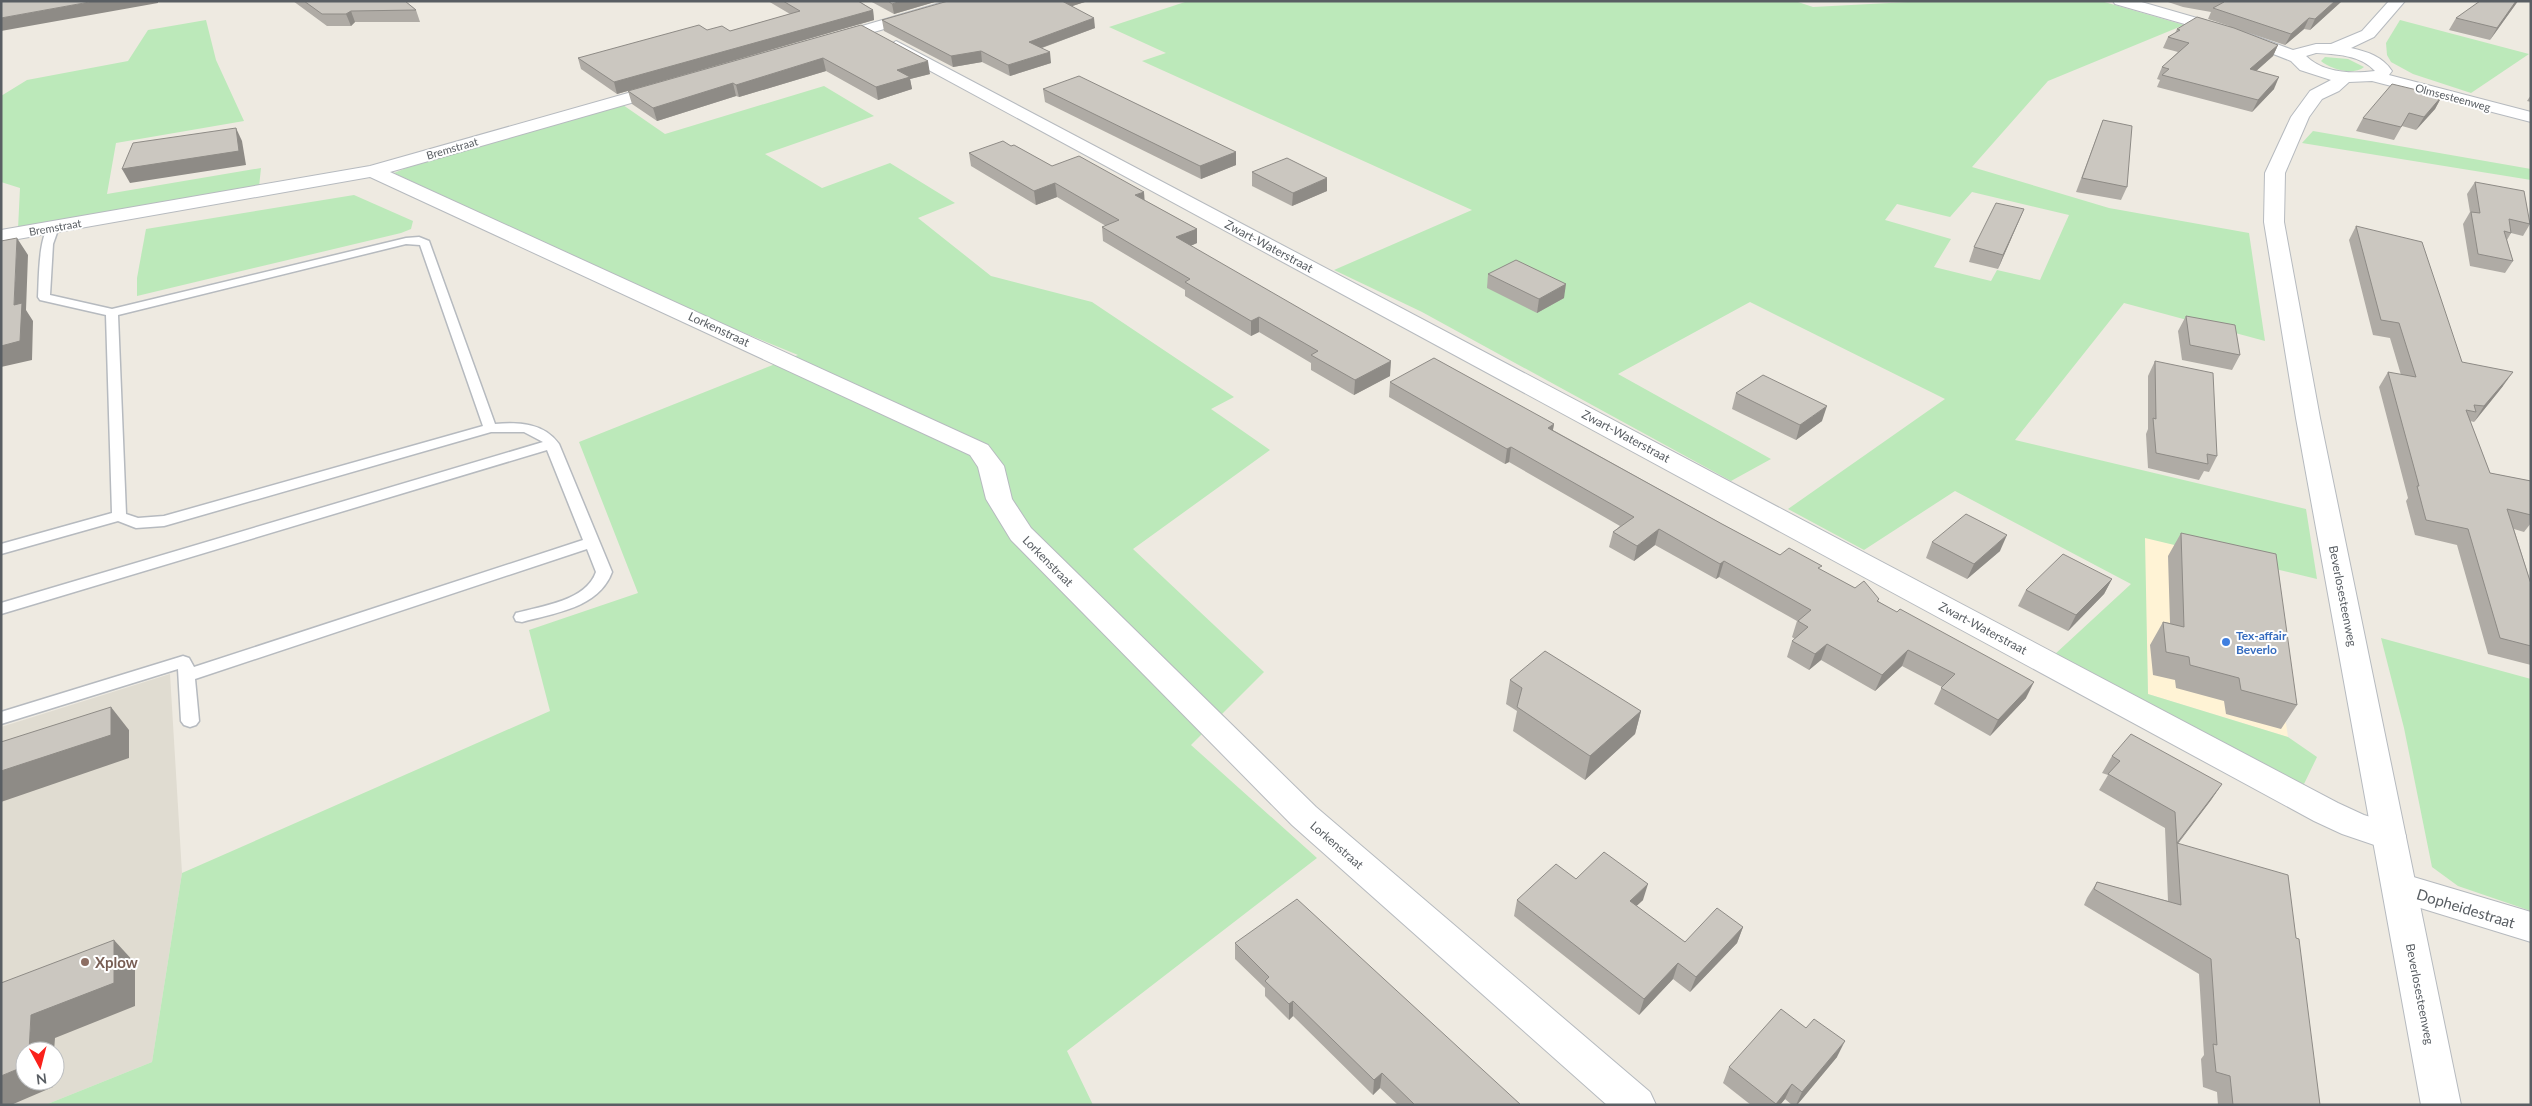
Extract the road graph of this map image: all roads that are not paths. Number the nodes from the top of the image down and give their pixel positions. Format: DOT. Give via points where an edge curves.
graph roads {
  1 [pos="964,1"];
  2 [pos="2120,1"];
  3 [pos="2398,1"];
  4 [pos="868,20"];
  5 [pos="2368,34"];
  6 [pos="820,43"];
  7 [pos="2334,49"];
  8 [pos="2303,53"];
  9 [pos="2363,56"];
  10 [pos="2380,74"];
  11 [pos="2344,77"];
  12 [pos="688,81"];
  13 [pos="2315,82"];
  14 [pos="2531,117"];
  15 [pos="372,170"];
  16 [pos="53,227"];
  17 [pos="1,236"];
  18 [pos="112,313"];
  19 [pos="490,428"];
  20 [pos="552,444"];
  21 [pos="119,516"];
  22 [pos="592,542"];
  23 [pos="1,549"];
  24 [pos="1,609"];
  25 [pos="522,617"];
  26 [pos="187,676"];
  27 [pos="1,718"];
  28 [pos="190,721"];
  29 [pos="2389,836"];
  30 [pos="2400,888"];
  31 [pos="2531,927"];
  32 [pos="1636,1105"];
  33 [pos="2441,1105"];
  1 -- 4 [label="street" via="894,22"];
  2 -- 8 [label="street"];
  3 -- 5 [label="street"];
  4 -- 6 [label="street"];
  4 -- 29 [label="street, Zwart-Waterstraat" via="2326,812"];
  5 -- 7 [label="street"];
  5 -- 9 [label="street" via="2371,48"];
  7 -- 8 [label="street"];
  7 -- 9 [label="street"];
  8 -- 13 [label="street" via="2300,62"];
  9 -- 10 [label="street" via="2379,64"];
  10 -- 11 [label="street"];
  10 -- 14 [label="street, Olmsesteenweg"];
  11 -- 13 [label="street"];
  11 -- 13 [label="street, Beverlosesteenweg" via="2333,87"];
  12 -- 15 [label="street, Bremstraat"];
  13 -- 29 [label="street, Beverlosesteenweg" via="2275,173 2274,222 2308,418"];
  15 -- 16 [label="street, Bremstraat"];
  15 -- 32 [label="street, Lorkenstraat" via="979,450 991,466 999,499 1021,534 1035,548 1304,816"];
  16 -- 17 [label="street, Bremstraat"];
  16 -- 18 [label="lane" via="47,244 44,297"];
  18 -- 19 [label="lane" via="419,240 425,243"];
  18 -- 21 [label="lane"];
  19 -- 20 [label="lane" via="530,428 544,434"];
  19 -- 21 [label="lane" via="164,521 136,523"];
  20 -- 22 [label="lane"];
  20 -- 24 [label="lane"];
  21 -- 23 [label="lane"];
  22 -- 25 [label="lane" via="604,572 596,590"];
  22 -- 26 [label="lane"];
  26 -- 27 [label="lane" via="184,662 175,663"];
  26 -- 28 [label="lane"];
  29 -- 30 [label="street, Beverlosesteenweg"];
  30 -- 31 [label="street, Dopheidestraat"];
  30 -- 33 [label="street, Beverlosesteenweg"];
}
